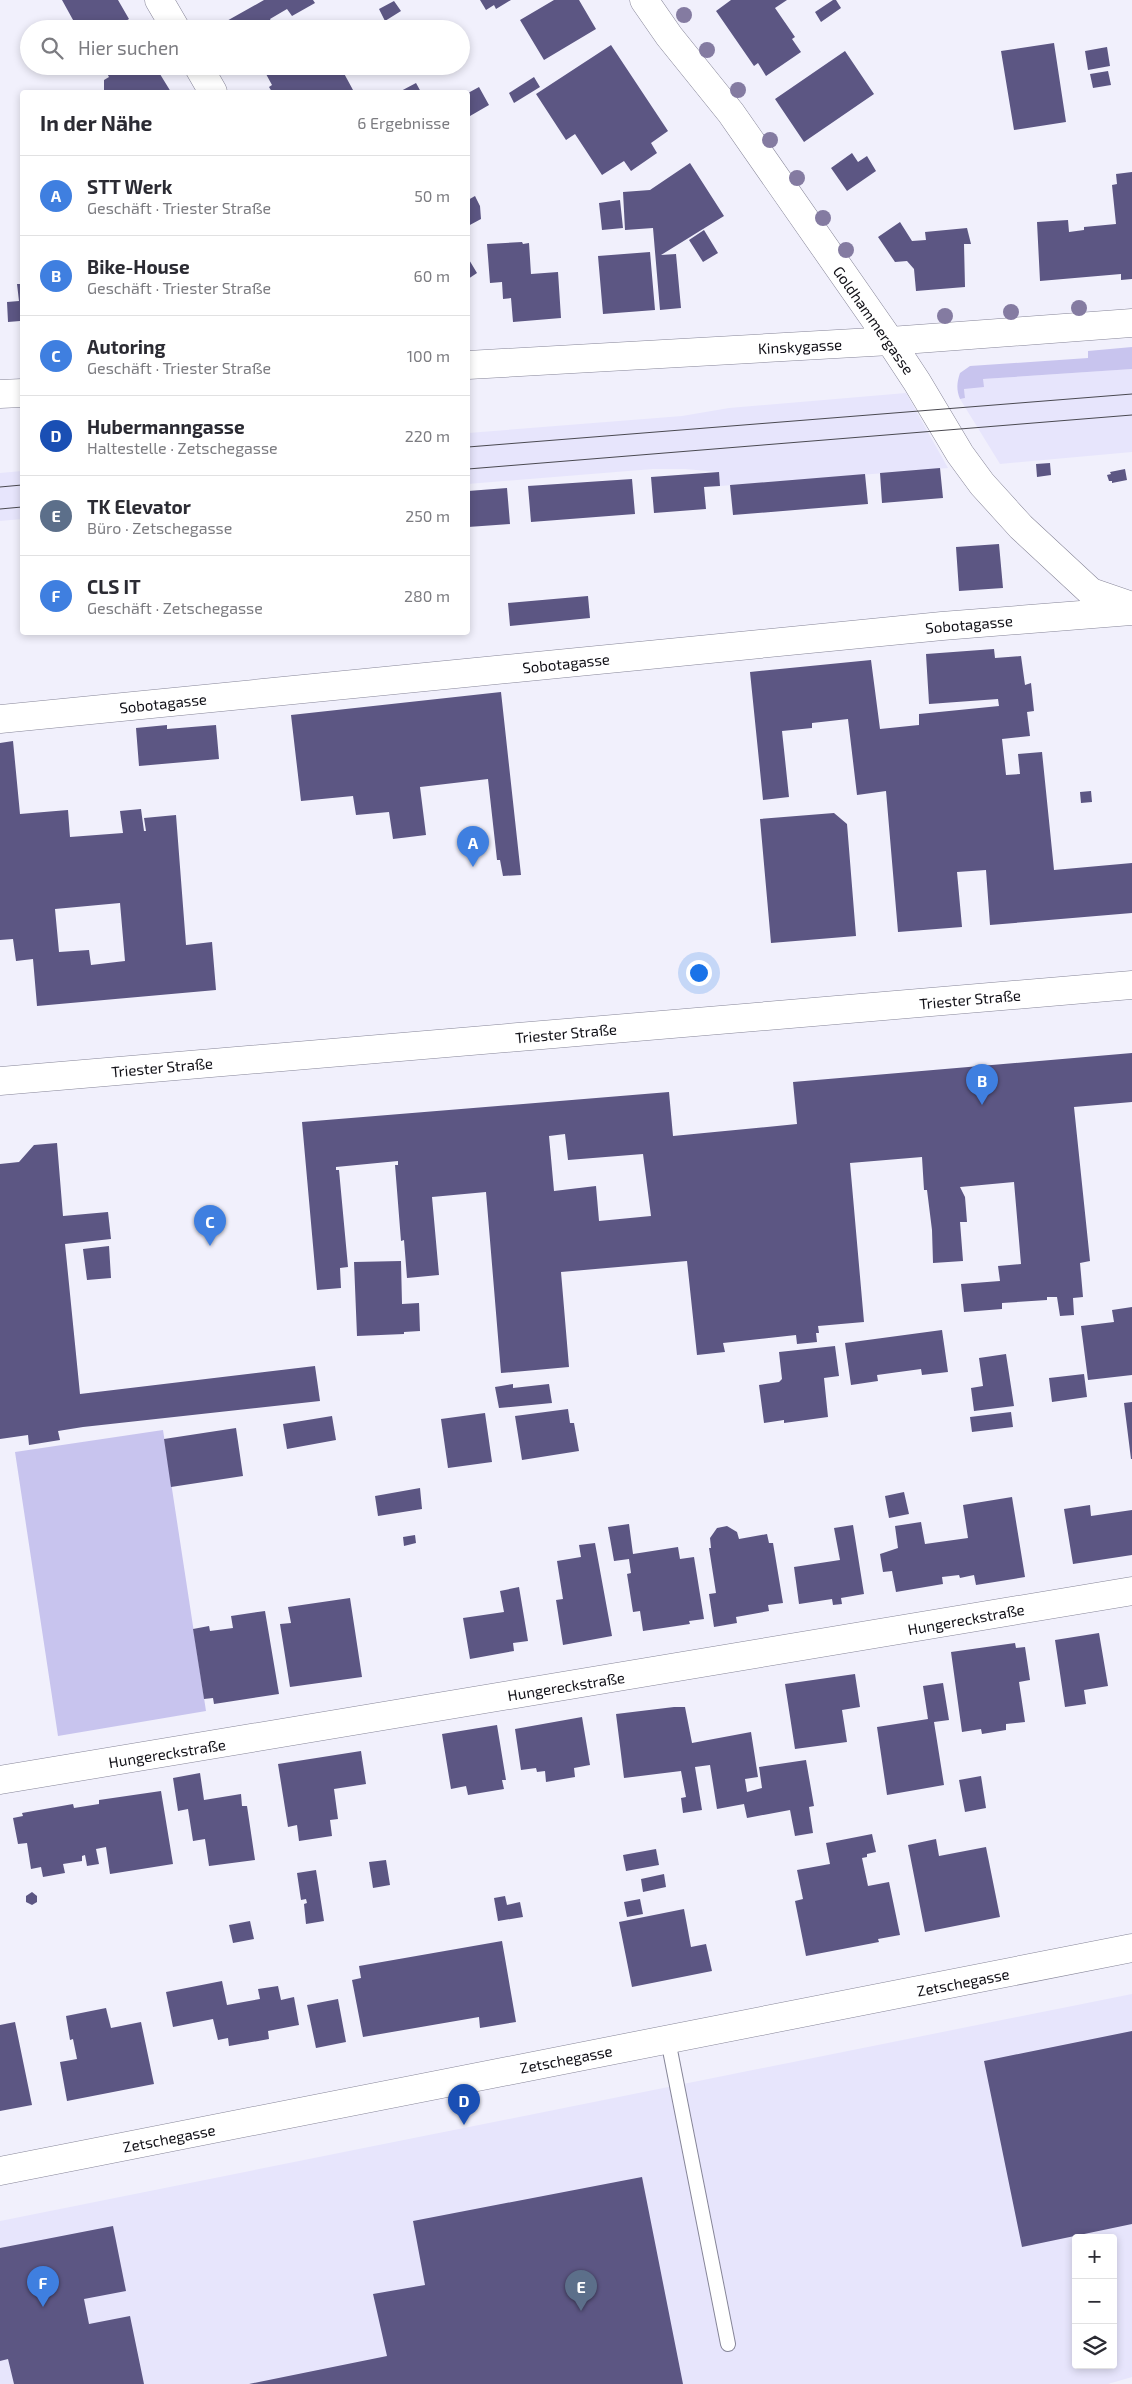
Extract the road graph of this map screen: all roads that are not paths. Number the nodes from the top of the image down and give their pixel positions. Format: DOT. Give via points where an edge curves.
graph roads {
  1 [pos="159,0"];
  2 [pos="644,0"];
  3 [pos="171,20"];
  4 [pos="203,75"];
  5 [pos="212,90"];
  6 [pos="1132,323"];
  7 [pos="890,341"];
  8 [pos="470,365"];
  9 [pos="20,393"];
  10 [pos="0,394"];
  11 [pos="1132,606"];
  12 [pos="1132,611"];
  13 [pos="0,719"];
  14 [pos="1132,985"];
  15 [pos="0,1081"];
  16 [pos="1132,1591"];
  17 [pos="0,1780"];
  18 [pos="1132,1948"];
  19 [pos="668,2040"];
  20 [pos="0,2172"];
  21 [pos="728,2344"];
  1 -- 3 [label="street"];
  2 -- 7 [label="street, Goldhammergasse" via="730,113"];
  4 -- 5 [label="street"];
  6 -- 7 [label="street, Kinskygasse"];
  7 -- 8 [label="street, Kinskygasse"];
  7 -- 11 [label="street, Goldhammergasse" via="960,454 1001,507 1091,592"];
  9 -- 10 [label="street"];
  12 -- 13 [label="street, Sobotagasse" via="942,626"];
  14 -- 15 [label="street, Triester Straße"];
  16 -- 17 [label="street, Hungereckstraße"];
  18 -- 19 [label="street, Zetschegasse"];
  19 -- 20 [label="street, Zetschegasse"];
  19 -- 21 [label="lane"];
}
